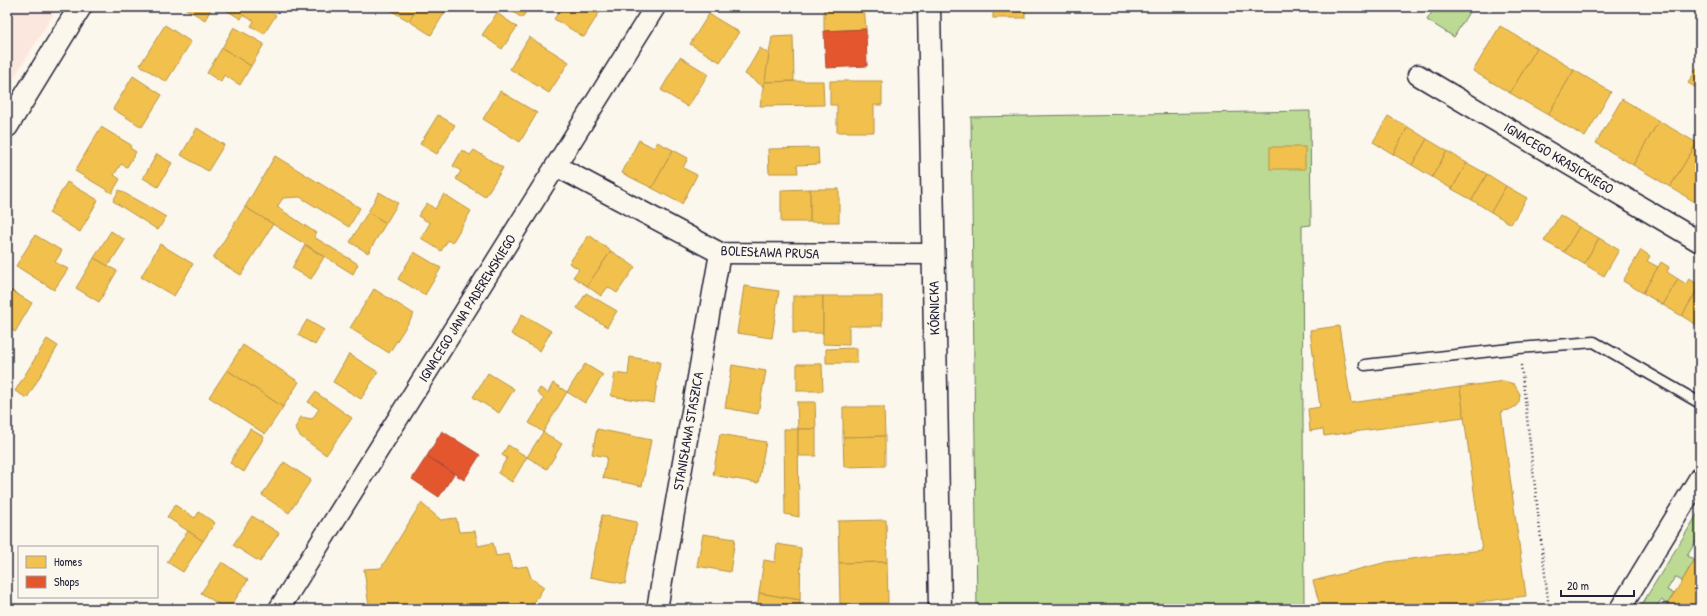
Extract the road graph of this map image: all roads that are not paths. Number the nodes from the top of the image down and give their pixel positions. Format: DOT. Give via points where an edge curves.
graph roads {
  1 [pos="80,7"];
  2 [pos="655,7"];
  3 [pos="929,7"];
  4 [pos="1418,75"];
  5 [pos="7,126"];
  6 [pos="556,166"];
  7 [pos="1700,242"];
  8 [pos="720,253"];
  9 [pos="933,254"];
  10 [pos="1365,365"];
  11 [pos="1700,403"];
  12 [pos="1700,477"];
  13 [pos="279,609"];
  14 [pos="657,609"];
  15 [pos="940,609"];
  16 [pos="1620,609"];
  1 -- 5 [label="street"];
  2 -- 6 [label="street, IGNACEGO JANA PADEREWSKIEGO"];
  3 -- 9 [label="street, KÓRNICKA"];
  4 -- 7 [label="street, IGNACEGO KRASICKIEGO"];
  6 -- 8 [label="street, BOLESŁAWA PRUSA"];
  6 -- 13 [label="street, IGNACEGO JANA PADEREWSKIEGO"];
  8 -- 9 [label="street, BOLESŁAWA PRUSA"];
  8 -- 14 [label="street, STANISŁAWA STASZICA"];
  9 -- 15 [label="street, KÓRNICKA"];
  10 -- 11 [label="lane" via="1594,342"];
  12 -- 16 [label="street"];
}
